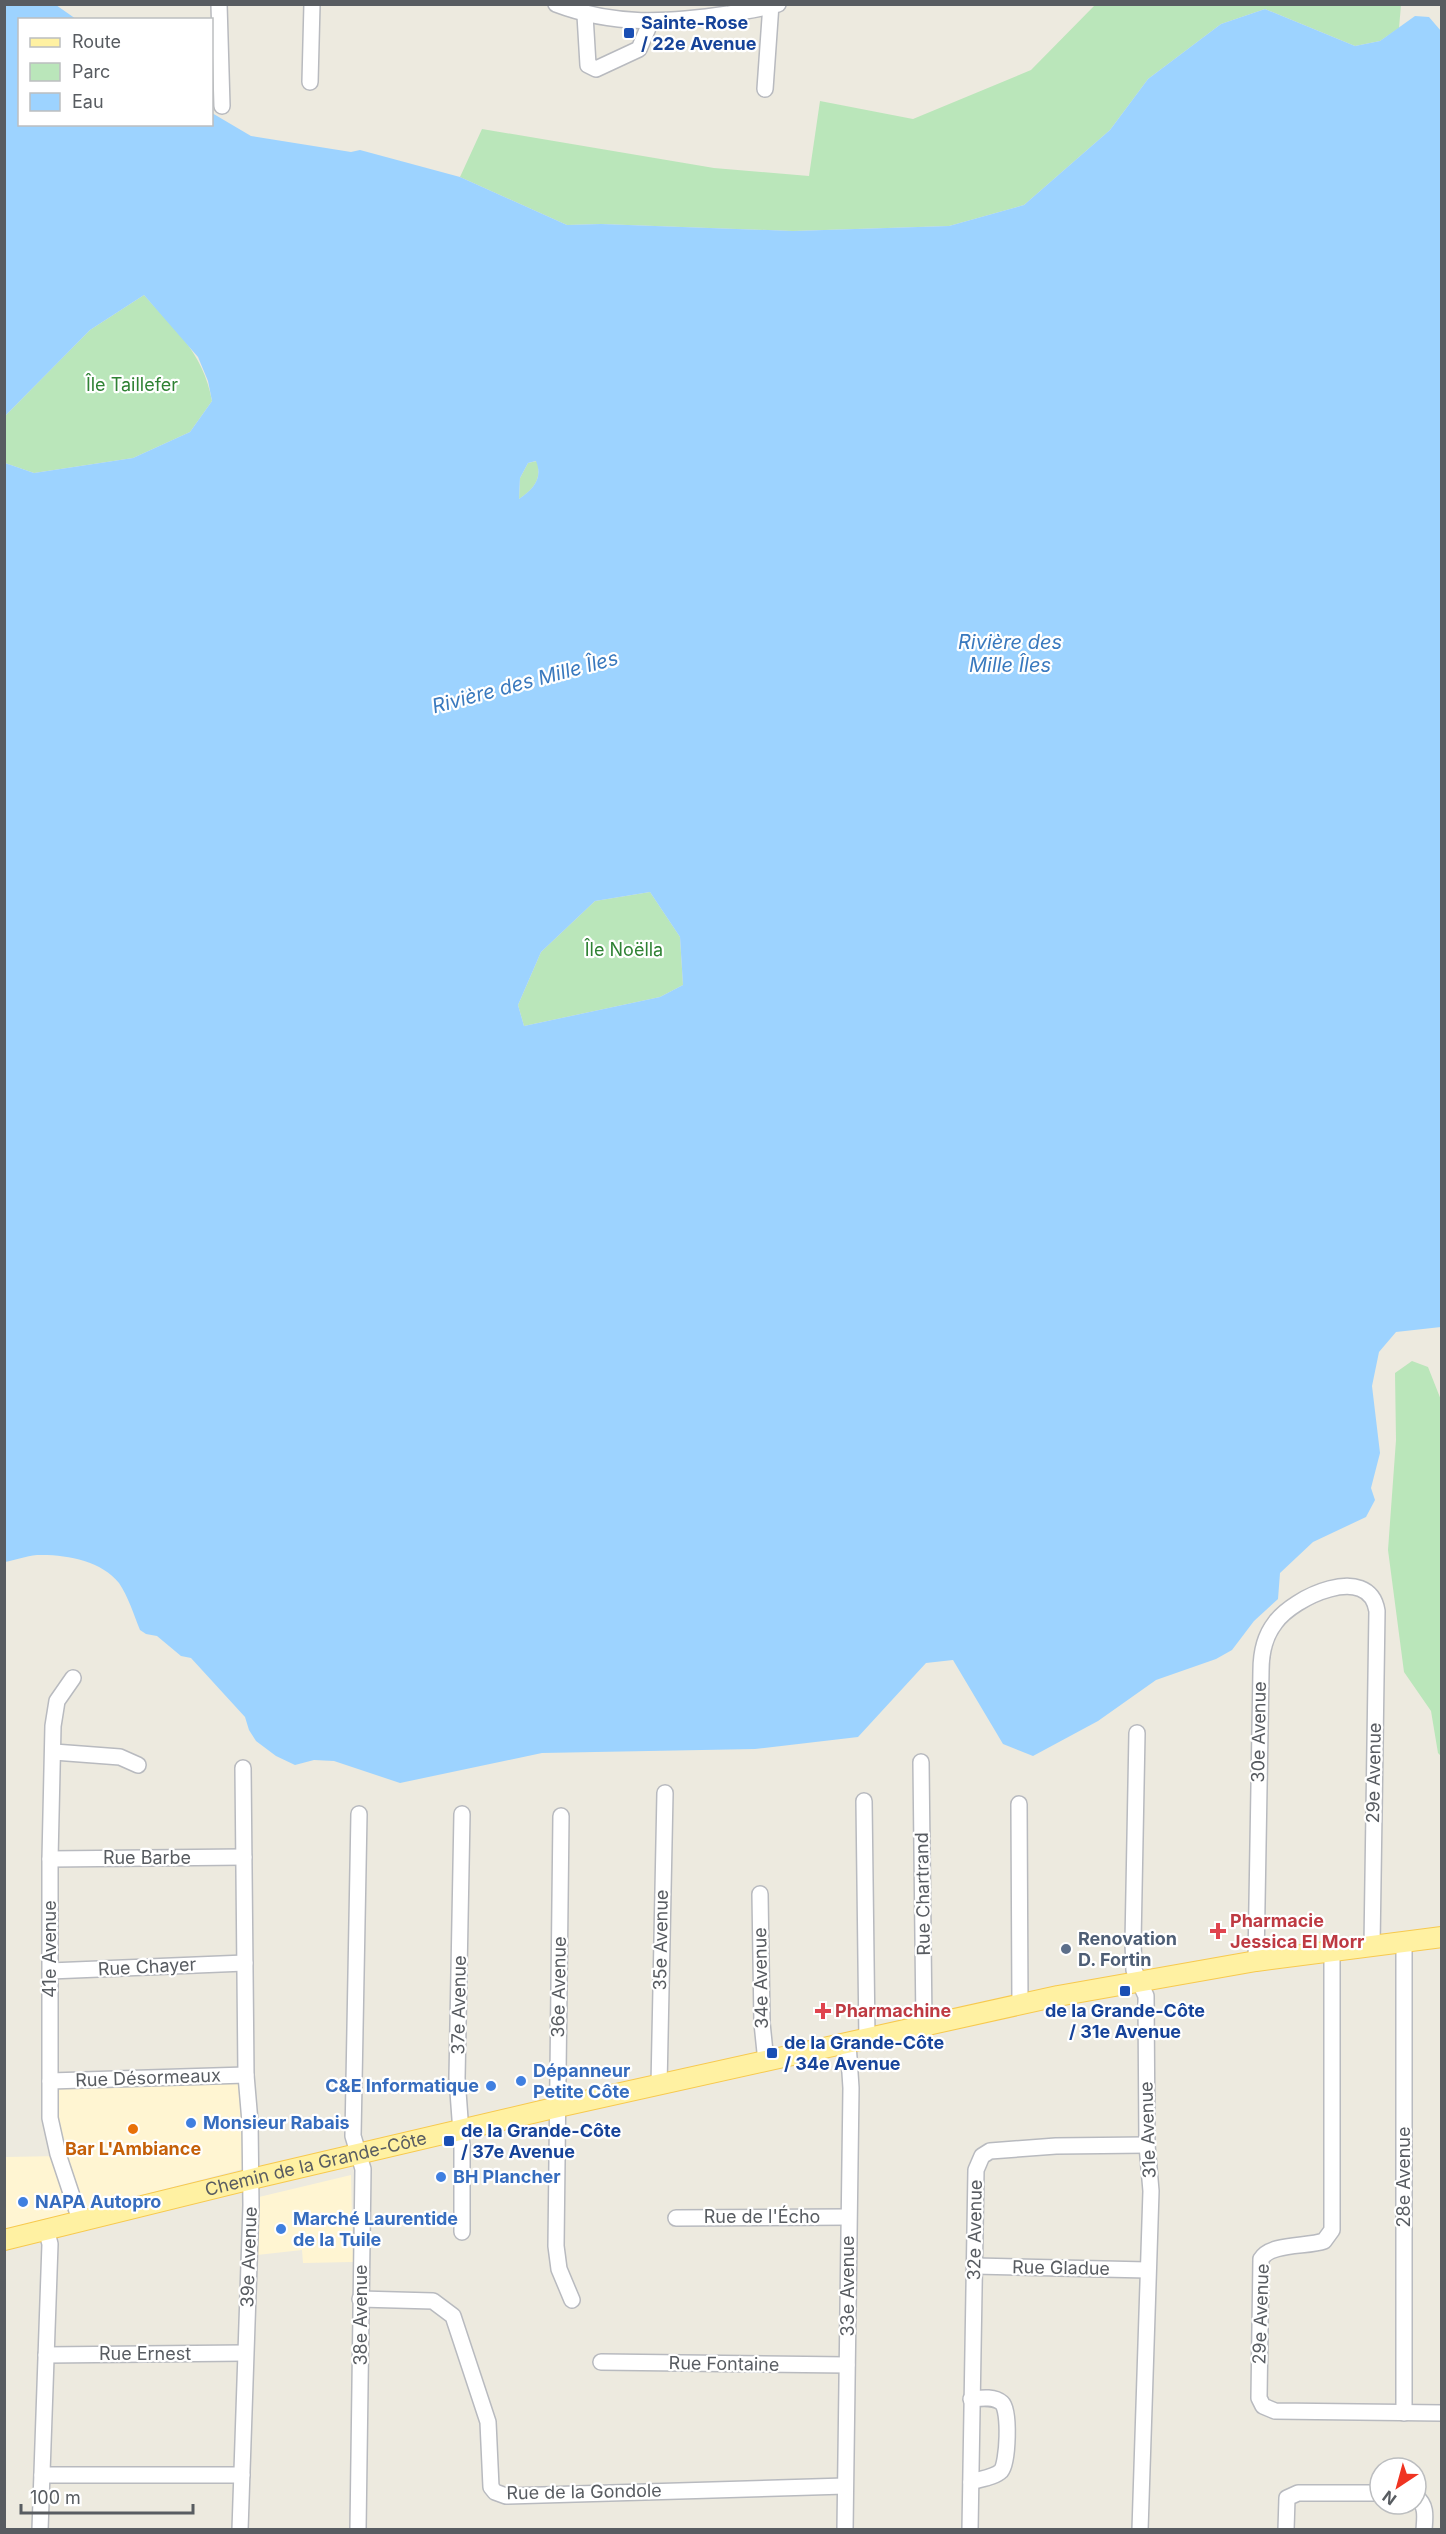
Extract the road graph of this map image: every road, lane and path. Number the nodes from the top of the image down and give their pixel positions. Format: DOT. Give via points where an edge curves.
graph roads {
  1 [pos="219,4"];
  2 [pos="312,4"];
  3 [pos="556,4"];
  4 [pos="621,4"];
  5 [pos="773,5"];
  6 [pos="585,15"];
  7 [pos="621,21"];
  8 [pos="651,21"];
  9 [pos="310,82"];
  10 [pos="765,89"];
  11 [pos="222,106"];
  12 [pos="1375,1601"];
  13 [pos="73,1678"];
  14 [pos="1137,1734"];
  15 [pos="54,1752"];
  16 [pos="921,1762"];
  17 [pos="138,1765"];
  18 [pos="243,1768"];
  19 [pos="664,1793"];
  20 [pos="864,1801"];
  21 [pos="1019,1804"];
  22 [pos="359,1814"];
  23 [pos="462,1814"];
  24 [pos="561,1815"];
  25 [pos="244,1857"];
  26 [pos="50,1859"];
  27 [pos="760,1894"];
  28 [pos="1442,1937"];
  29 [pos="1404,1942"];
  30 [pos="1372,1946"];
  31 [pos="1332,1951"];
  32 [pos="1256,1961"];
  33 [pos="245,1963"];
  34 [pos="50,1971"];
  35 [pos="1139,1981"];
  36 [pos="1020,2005"];
  37 [pos="924,2025"];
  38 [pos="857,2041"];
  39 [pos="766,2062"];
  40 [pos="246,2075"];
  41 [pos="50,2081"];
  42 [pos="659,2086"];
  43 [pos="558,2107"];
  44 [pos="460,2130"];
  45 [pos="1147,2145"];
  46 [pos="358,2154"];
  47 [pos="250,2179"];
  48 [pos="848,2217"];
  49 [pos="676,2218"];
  50 [pos="80,2220"];
  51 [pos="46,2229"];
  52 [pos="462,2232"];
  53 [pos="4,2240"];
  54 [pos="975,2266"];
  55 [pos="1147,2270"];
  56 [pos="360,2299"];
  57 [pos="572,2300"];
  58 [pos="245,2353"];
  59 [pos="46,2355"];
  60 [pos="601,2362"];
  61 [pos="847,2365"];
  62 [pos="971,2399"];
  63 [pos="1404,2413"];
  64 [pos="1442,2413"];
  65 [pos="42,2475"];
  66 [pos="242,2475"];
  67 [pos="971,2482"];
  68 [pos="845,2486"];
  69 [pos="1368,2493"];
  70 [pos="40,2529"];
  71 [pos="240,2529"];
  72 [pos="358,2529"];
  73 [pos="845,2529"];
  74 [pos="970,2529"];
  75 [pos="1140,2529"];
  76 [pos="1286,2529"];
  1 -- 11 [label="street"];
  2 -- 9 [label="street"];
  3 -- 6 [label="street"];
  4 -- 7 [label="street"];
  5 -- 8 [label="street" via="680,21"];
  5 -- 10 [label="street"];
  6 -- 7 [label="street"];
  6 -- 8 [label="street" via="588,65 596,69 639,49"];
  7 -- 8 [label="street"];
  12 -- 30 [label="street, 29e Avenue"];
  12 -- 32 [label="street, 30e Avenue" via="1365,1590 1354,1587 1315,1594 1300,1600 1279,1617 1264,1645"];
  13 -- 15 [label="street, 41e Avenue" via="57,1701"];
  14 -- 35 [label="street, 31e Avenue" via="1133,1943 1134,1970"];
  15 -- 17 [label="street" via="120,1757"];
  15 -- 26 [label="street, 41e Avenue"];
  16 -- 37 [label="street, Rue Chartrand"];
  18 -- 25 [label="street, 39e Avenue"];
  19 -- 42 [label="street, 35e Avenue"];
  20 -- 38 [label="street, 33e Avenue"];
  21 -- 36 [label="street"];
  22 -- 46 [label="street, 38e Avenue" via="353,2129"];
  23 -- 44 [label="street, 37e Avenue" via="457,2079"];
  24 -- 43 [label="street, 36e Avenue"];
  25 -- 26 [label="street, Rue Barbe"];
  25 -- 33 [label="street, 39e Avenue"];
  26 -- 34 [label="street, 41e Avenue"];
  27 -- 39 [label="street, 34e Avenue"];
  28 -- 29 [label="main road, Chemin de la Grande-Côte"];
  29 -- 30 [label="main road, Chemin de la Grande-Côte"];
  29 -- 63 [label="street, 28e Avenue"];
  30 -- 31 [label="main road, Chemin de la Grande-Côte"];
  31 -- 32 [label="main road, Chemin de la Grande-Côte"];
  31 -- 63 [label="street, 29e Avenue" via="1332,2230 1324,2241 1276,2249 1261,2259 1259,2398 1263,2406 1275,2411"];
  32 -- 35 [label="main road, Chemin de la Grande-Côte"];
  33 -- 34 [label="street, Rue Chayer"];
  33 -- 40 [label="street, 39e Avenue"];
  34 -- 41 [label="street, 41e Avenue"];
  35 -- 36 [label="main road, Chemin de la Grande-Côte"];
  35 -- 45 [label="street, 31e Avenue" via="1146,1996"];
  36 -- 37 [label="main road, Chemin de la Grande-Côte"];
  37 -- 38 [label="main road, Chemin de la Grande-Côte"];
  38 -- 39 [label="main road, Chemin de la Grande-Côte"];
  38 -- 48 [label="street, 33e Avenue" via="851,2072"];
  39 -- 42 [label="main road, Chemin de la Grande-Côte"];
  40 -- 41 [label="street, Rue Désormeaux"];
  40 -- 47 [label="street, 39e Avenue"];
  41 -- 50 [label="street, 41e Avenue" via="50,2118"];
  42 -- 43 [label="main road, Chemin de la Grande-Côte"];
  43 -- 44 [label="main road, Chemin de la Grande-Côte"];
  43 -- 57 [label="street, 36e Avenue" via="556,2255"];
  44 -- 46 [label="main road, Chemin de la Grande-Côte"];
  44 -- 52 [label="street, 37e Avenue"];
  45 -- 54 [label="street, 32e Avenue" via="1056,2146 990,2151 982,2156 976,2170"];
  45 -- 55 [label="street, 31e Avenue" via="1151,2191"];
  46 -- 47 [label="main road, Chemin de la Grande-Côte"];
  46 -- 56 [label="street, 38e Avenue" via="363,2169"];
  47 -- 50 [label="main road, Chemin de la Grande-Côte"];
  47 -- 58 [label="street, 39e Avenue"];
  48 -- 49 [label="street, Rue de l'Écho"];
  48 -- 61 [label="street, 33e Avenue"];
  50 -- 51 [label="main road, Chemin de la Grande-Côte"];
  51 -- 53 [label="main road, Chemin de la Grande-Côte"];
  51 -- 59 [label="street" via="50,2244"];
  54 -- 55 [label="street, Rue Gladue"];
  54 -- 62 [label="street, 32e Avenue"];
  55 -- 75 [label="street, 31e Avenue"];
  56 -- 68 [label="street, Rue de la Gondole" via="433,2301 453,2316 488,2422 491,2487 495,2492 506,2496"];
  56 -- 72 [label="street, 38e Avenue"];
  58 -- 59 [label="street, Rue Ernest"];
  58 -- 66 [label="street, 39e Avenue"];
  59 -- 65 [label="street"];
  60 -- 61 [label="street, Rue Fontaine"];
  61 -- 68 [label="street, 33e Avenue"];
  62 -- 67 [label="street, 32e Avenue"];
  62 -- 67 [label="street" via="989,2398 1002,2403 1007,2411 1006,2464 1000,2473"];
  63 -- 64 [label="street"];
  65 -- 66 [label="street"];
  65 -- 70 [label="street"];
  66 -- 71 [label="street, 39e Avenue"];
  67 -- 74 [label="street, 32e Avenue"];
  68 -- 73 [label="street, 33e Avenue"];
  69 -- 76 [label="street" via="1298,2493 1287,2498"];
}
